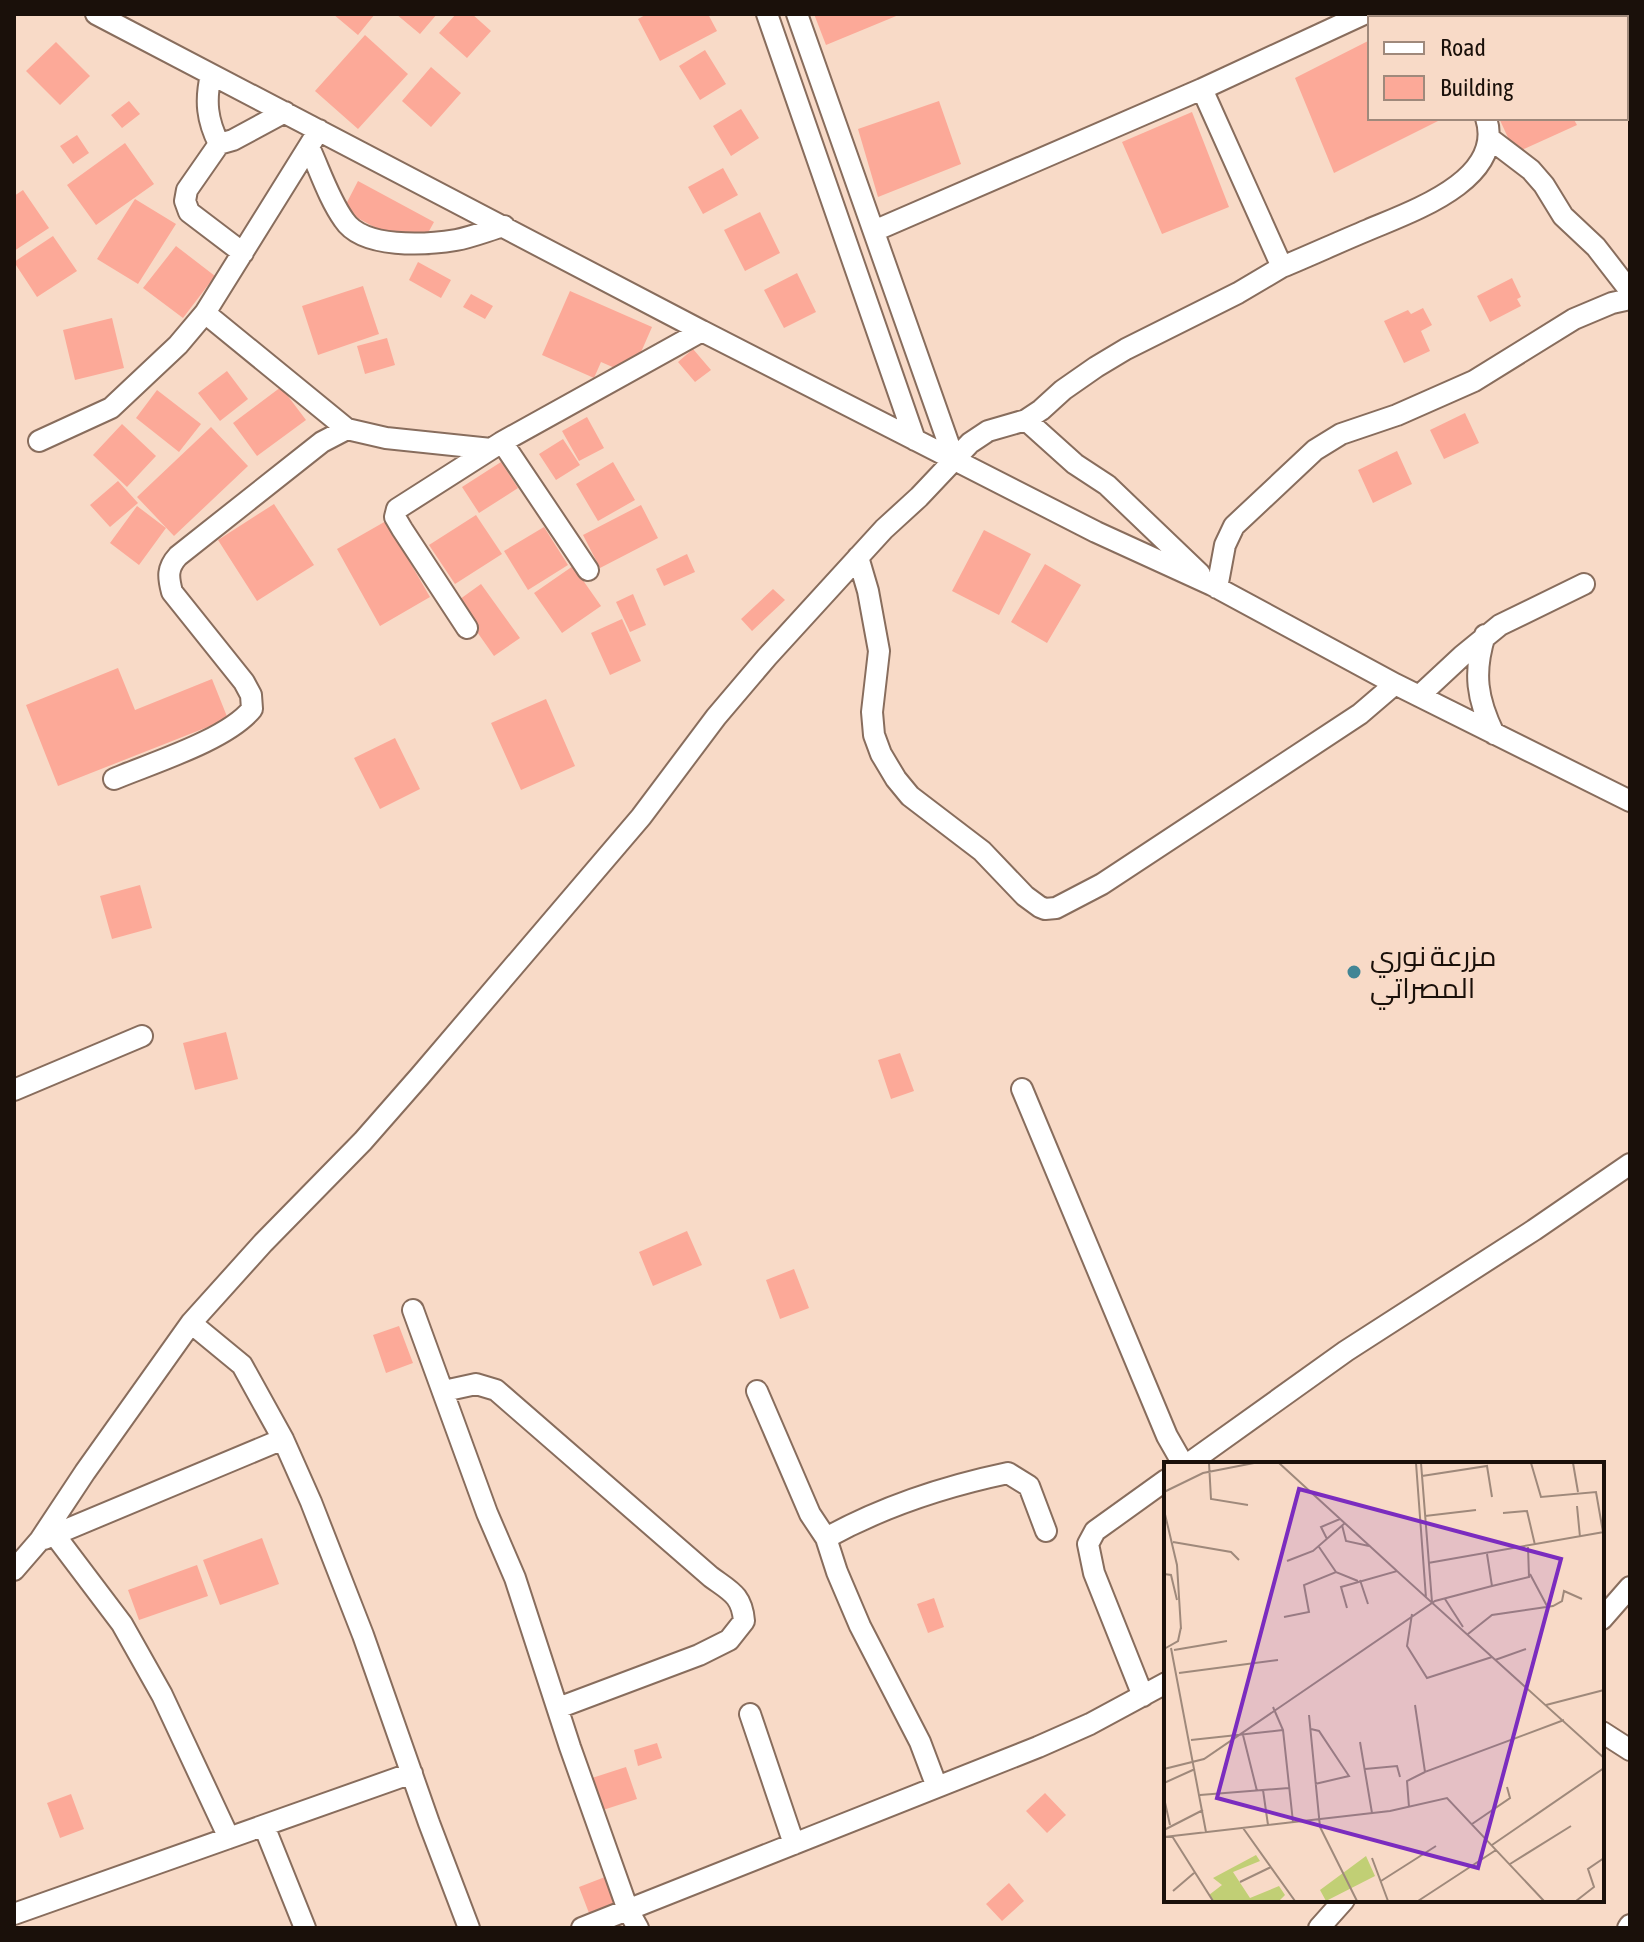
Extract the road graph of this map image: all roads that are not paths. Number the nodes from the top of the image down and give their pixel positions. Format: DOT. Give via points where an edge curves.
graph roads {
  1 [pos="96,14"];
  2 [pos="767,14"];
  3 [pos="797,14"];
  4 [pos="1364,14"];
  5 [pos="211,75"];
  6 [pos="1202,89"];
  7 [pos="285,112"];
  8 [pos="1488,128"];
  9 [pos="314,138"];
  10 [pos="219,144"];
  11 [pos="504,226"];
  12 [pos="874,231"];
  13 [pos="243,253"];
  14 [pos="1282,267"];
  15 [pos="1630,291"];
  16 [pos="1630,299"];
  17 [pos="205,313"];
  18 [pos="702,331"];
  19 [pos="1026,420"];
  20 [pos="347,429"];
  21 [pos="915,440"];
  22 [pos="39,441"];
  23 [pos="496,446"];
  24 [pos="954,459"];
  25 [pos="858,557"];
  26 [pos="588,570"];
  27 [pos="1584,584"];
  28 [pos="1214,587"];
  29 [pos="467,628"];
  30 [pos="1485,635"];
  31 [pos="1395,684"];
  32 [pos="1419,696"];
  33 [pos="1494,734"];
  34 [pos="114,779"];
  35 [pos="1630,801"];
  36 [pos="142,1036"];
  37 [pos="1022,1089"];
  38 [pos="14,1090"];
  39 [pos="1630,1164"];
  40 [pos="413,1310"];
  41 [pos="191,1323"];
  42 [pos="444,1391"];
  43 [pos="757,1391"];
  44 [pos="283,1439"];
  45 [pos="1185,1462"];
  46 [pos="1189,1462"];
  47 [pos="1164,1481"];
  48 [pos="1046,1531"];
  49 [pos="47,1537"];
  50 [pos="826,1538"];
  51 [pos="14,1550"];
  52 [pos="14,1570"];
  53 [pos="1630,1587"];
  54 [pos="1604,1617"];
  55 [pos="1164,1684"];
  56 [pos="1143,1696"];
  57 [pos="558,1708"];
  58 [pos="750,1714"];
  59 [pos="1604,1733"];
  60 [pos="1630,1750"];
  61 [pos="412,1773"];
  62 [pos="937,1787"];
  63 [pos="264,1826"];
  64 [pos="229,1838"];
  65 [pos="794,1844"];
  66 [pos="1342,1902"];
  67 [pos="14,1914"];
  68 [pos="633,1919"];
  69 [pos="305,1928"];
  70 [pos="469,1928"];
  71 [pos="582,1928"];
  72 [pos="1319,1928"];
  1 -- 5 [label="street"];
  2 -- 21 [label="street"];
  3 -- 12 [label="street"];
  4 -- 6 [label="street"];
  5 -- 7 [label="street"];
  5 -- 10 [label="street" via="208,116"];
  6 -- 12 [label="street"];
  6 -- 14 [label="street"];
  7 -- 9 [label="street"];
  7 -- 10 [label="street"];
  8 -- 14 [label="street" via="1484,156 1453,189"];
  8 -- 15 [label="street" via="1531,170 1563,216"];
  9 -- 11 [label="street"];
  9 -- 11 [label="street" via="345,222 360,235 383,241 444,241"];
  9 -- 13 [label="street"];
  10 -- 13 [label="street" via="185,201 189,212"];
  11 -- 18 [label="street"];
  12 -- 24 [label="street"];
  13 -- 17 [label="street"];
  14 -- 19 [label="street" via="1126,349"];
  16 -- 28 [label="street" via="1574,319 1474,381 1321,445 1234,526"];
  17 -- 20 [label="street"];
  17 -- 22 [label="street" via="111,408"];
  18 -- 21 [label="street"];
  18 -- 23 [label="street"];
  19 -- 24 [label="street" via="988,431"];
  19 -- 28 [label="street" via="1107,485"];
  20 -- 23 [label="street" via="386,438"];
  20 -- 34 [label="street" via="322,442 169,566 172,592 244,682 252,709 223,733"];
  21 -- 24 [label="street"];
  23 -- 26 [label="street"];
  23 -- 29 [label="street" via="413,497 395,517"];
  24 -- 25 [label="street"];
  24 -- 28 [label="street"];
  25 -- 31 [label="street" via="879,651 872,712 881,754 910,796 982,851 1045,909 1074,901 1102,884 1360,714"];
  25 -- 41 [label="street" via="767,657 581,890 382,1119"];
  27 -- 30 [label="street"];
  28 -- 31 [label="street"];
  30 -- 32 [label="street"];
  30 -- 33 [label="street" via="1478,679"];
  31 -- 32 [label="street"];
  32 -- 33 [label="street"];
  33 -- 35 [label="street"];
  36 -- 38 [label="street"];
  37 -- 45 [label="street" via="1167,1436"];
  39 -- 46 [label="street" via="1357,1343"];
  40 -- 42 [label="street"];
  41 -- 44 [label="street" via="242,1365"];
  41 -- 49 [label="street" via="85,1472"];
  42 -- 57 [label="street"];
  42 -- 57 [label="street" via="476,1384 496,1390 743,1605 744,1621 729,1640"];
  43 -- 50 [label="street" via="810,1514"];
  44 -- 49 [label="street"];
  44 -- 61 [label="street" via="363,1635"];
  47 -- 56 [label="street" via="1095,1531 1088,1544 1094,1573"];
  48 -- 50 [label="street" via="1029,1486 1008,1473 877,1514"];
  49 -- 51 [label="street"];
  49 -- 52 [label="street"];
  49 -- 64 [label="street" via="122,1624 162,1695"];
  50 -- 62 [label="street" via="860,1626 920,1742"];
  53 -- 54 [label="street"];
  55 -- 56 [label="street"];
  56 -- 62 [label="street" via="1038,1747"];
  57 -- 68 [label="street"];
  58 -- 65 [label="street"];
  59 -- 60 [label="street"];
  61 -- 63 [label="street"];
  61 -- 70 [label="street"];
  62 -- 65 [label="street"];
  63 -- 64 [label="street"];
  63 -- 69 [label="street"];
  64 -- 67 [label="street"];
  65 -- 68 [label="street"];
  66 -- 72 [label="street"];
  68 -- 71 [label="street"];
}
